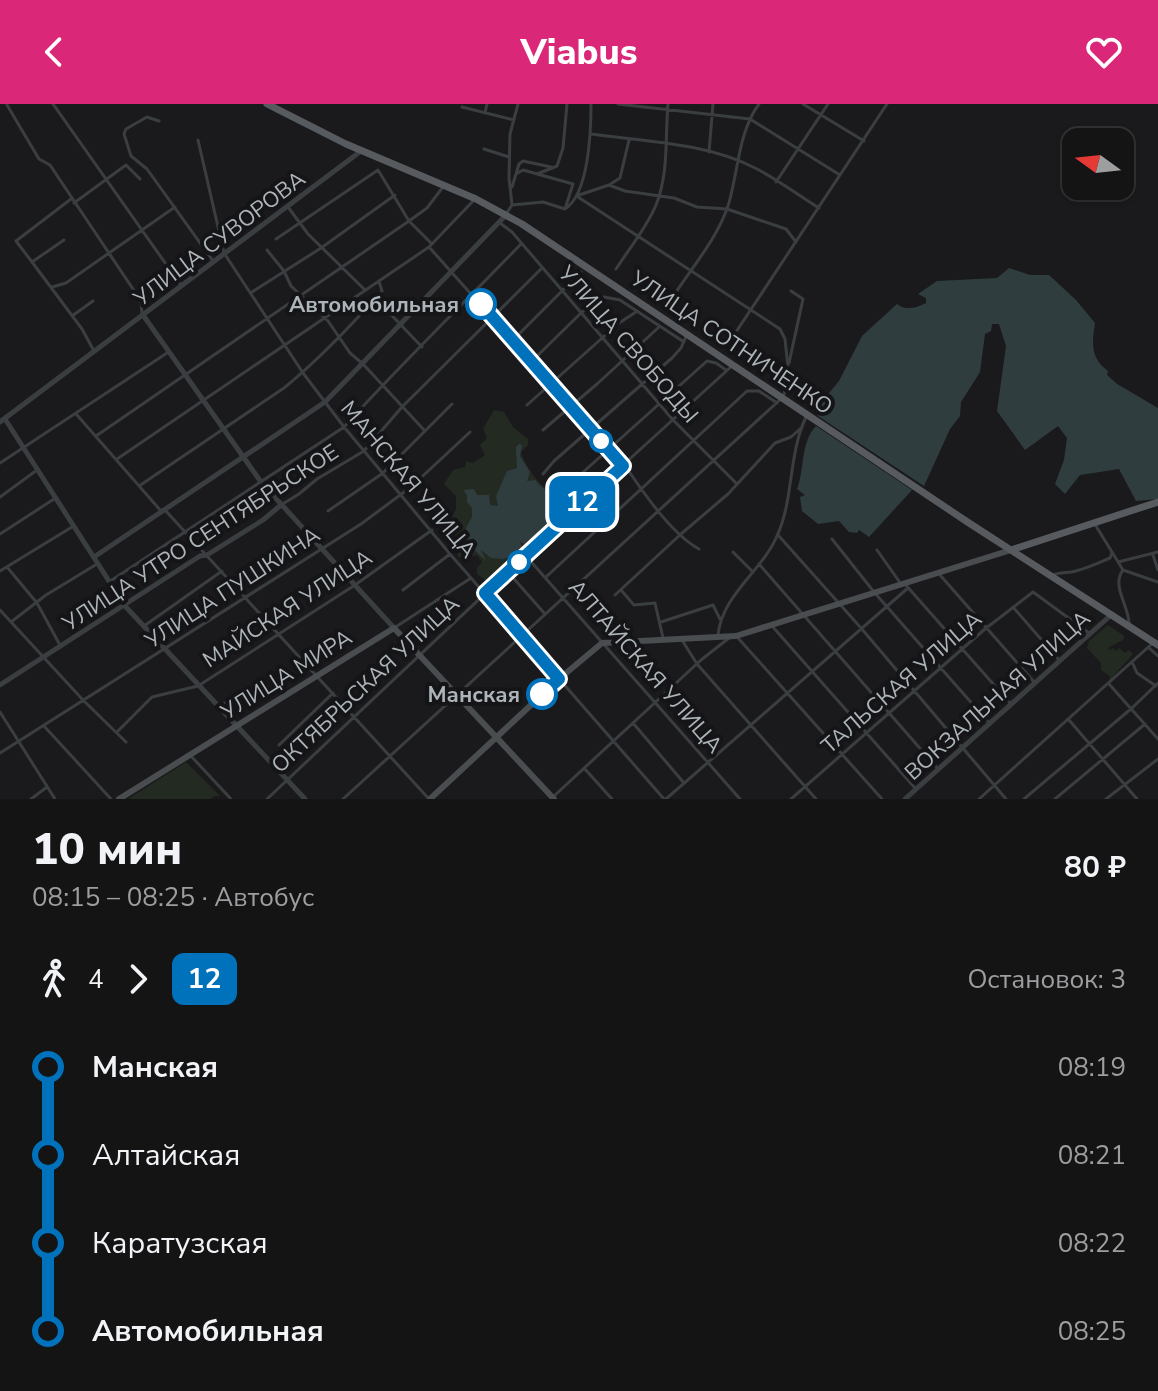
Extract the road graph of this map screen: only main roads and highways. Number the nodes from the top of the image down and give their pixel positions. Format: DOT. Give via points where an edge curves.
graph roads {
  1 [pos="267,104"];
  2 [pos="1158,502"];
  3 [pos="1011,550"];
  4 [pos="1154,645"];
  5 [pos="496,737"];
  6 [pos="553,798"];
  7 [pos="119,799"];
  8 [pos="430,799"];
  1 -- 3 [label="main road, УЛИЦА СОТНИЧЕНКО" via="506,214 730,368"];
  2 -- 3 [label="main road"];
  3 -- 4 [label="main road, УЛИЦА СОТНИЧЕНКО"];
  3 -- 5 [label="main road" via="733,636 602,643"];
  5 -- 6 [label="main road"];
  5 -- 7 [label="main road, УЛИЦА МИРА" via="394,628"];
  5 -- 8 [label="main road"];
}
